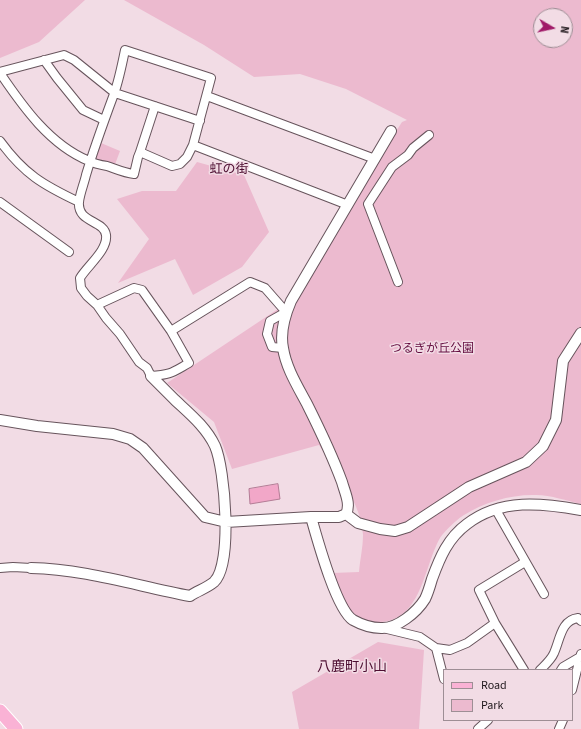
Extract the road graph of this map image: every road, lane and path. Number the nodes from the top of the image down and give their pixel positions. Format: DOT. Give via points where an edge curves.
graph roads {
  1 [pos="44,60"];
  2 [pos="0,72"];
  3 [pos="114,93"];
  4 [pos="207,96"];
  5 [pos="155,106"];
  6 [pos="104,120"];
  7 [pos="200,121"];
  8 [pos="391,131"];
  9 [pos="430,135"];
  10 [pos="0,141"];
  11 [pos="192,145"];
  12 [pos="140,152"];
  13 [pos="375,159"];
  14 [pos="90,161"];
  15 [pos="0,202"];
  16 [pos="79,202"];
  17 [pos="348,205"];
  18 [pos="69,252"];
  19 [pos="398,282"];
  20 [pos="97,305"];
  21 [pos="286,312"];
  22 [pos="171,331"];
  23 [pos="581,333"];
  24 [pos="283,348"];
  25 [pos="152,376"];
  26 [pos="0,420"];
  27 [pos="496,510"];
  28 [pos="581,510"];
  29 [pos="346,514"];
  30 [pos="311,517"];
  31 [pos="226,522"];
  32 [pos="525,562"];
  33 [pos="0,568"];
  34 [pos="31,568"];
  35 [pos="544,594"];
  36 [pos="581,621"];
  37 [pos="495,623"];
  38 [pos="387,628"];
  39 [pos="436,648"];
  40 [pos="581,655"];
  41 [pos="523,669"];
  42 [pos="541,669"];
  43 [pos="562,669"];
  44 [pos="443,675"];
  45 [pos="573,686"];
  46 [pos="0,711"];
  47 [pos="487,721"];
  48 [pos="16,729"];
  49 [pos="478,729"];
  1 -- 2 [label="street"];
  1 -- 3 [label="street" via="64,55 74,60"];
  1 -- 6 [label="street" via="83,110"];
  2 -- 14 [label="street" via="50,136 69,151"];
  3 -- 4 [label="street" via="125,50 211,78"];
  3 -- 5 [label="street"];
  3 -- 6 [label="street"];
  4 -- 7 [label="street"];
  4 -- 13 [label="street"];
  5 -- 7 [label="street"];
  5 -- 12 [label="street"];
  6 -- 14 [label="street"];
  7 -- 11 [label="street"];
  8 -- 13 [label="street"];
  9 -- 19 [label="street" via="392,167 368,204"];
  10 -- 16 [label="street" via="30,175"];
  11 -- 12 [label="street" via="187,157 180,164 172,166"];
  11 -- 17 [label="street"];
  12 -- 14 [label="street" via="134,174"];
  13 -- 17 [label="street"];
  14 -- 16 [label="street"];
  15 -- 18 [label="street"];
  16 -- 20 [label="street" via="85,218 103,228 106,234 102,251 80,278 81,288"];
  17 -- 21 [label="street"];
  20 -- 22 [label="street" via="134,288 142,290"];
  20 -- 25 [label="street"];
  21 -- 22 [label="street" via="265,288 250,282"];
  21 -- 24 [label="street"];
  21 -- 24 [label="street" via="270,321 267,334 272,347"];
  22 -- 25 [label="street" via="189,364 168,375"];
  23 -- 29 [label="street" via="563,361 556,420 543,446 526,462 469,487 408,527 395,532 358,523"];
  24 -- 29 [label="street" via="290,372 339,474 349,508"];
  25 -- 31 [label="street" via="198,421 214,445 221,462"];
  26 -- 31 [label="street" via="113,434 130,439 143,448 205,517"];
  27 -- 28 [label="street" via="510,505 548,504"];
  27 -- 32 [label="street"];
  27 -- 38 [label="street" via="468,523 455,535 445,548 426,597 419,607"];
  29 -- 30 [label="street" via="339,517"];
  30 -- 31 [label="street"];
  30 -- 38 [label="street" via="333,587 341,604 352,620 370,628"];
  31 -- 34 [label="street" via="220,572 214,582 190,596 102,577"];
  32 -- 35 [label="street"];
  32 -- 37 [label="street" via="479,590"];
  33 -- 34 [label="street"];
  36 -- 42 [label="street" via="578,618 572,619 564,625 554,654"];
  37 -- 39 [label="street" via="467,643 450,650"];
  37 -- 41 [label="street"];
  38 -- 39 [label="street" via="420,637"];
  39 -- 44 [label="street"];
  40 -- 43 [label="street"];
  40 -- 45 [label="street"];
  46 -- 48 [label="main road"];
  47 -- 49 [label="street"];
}
